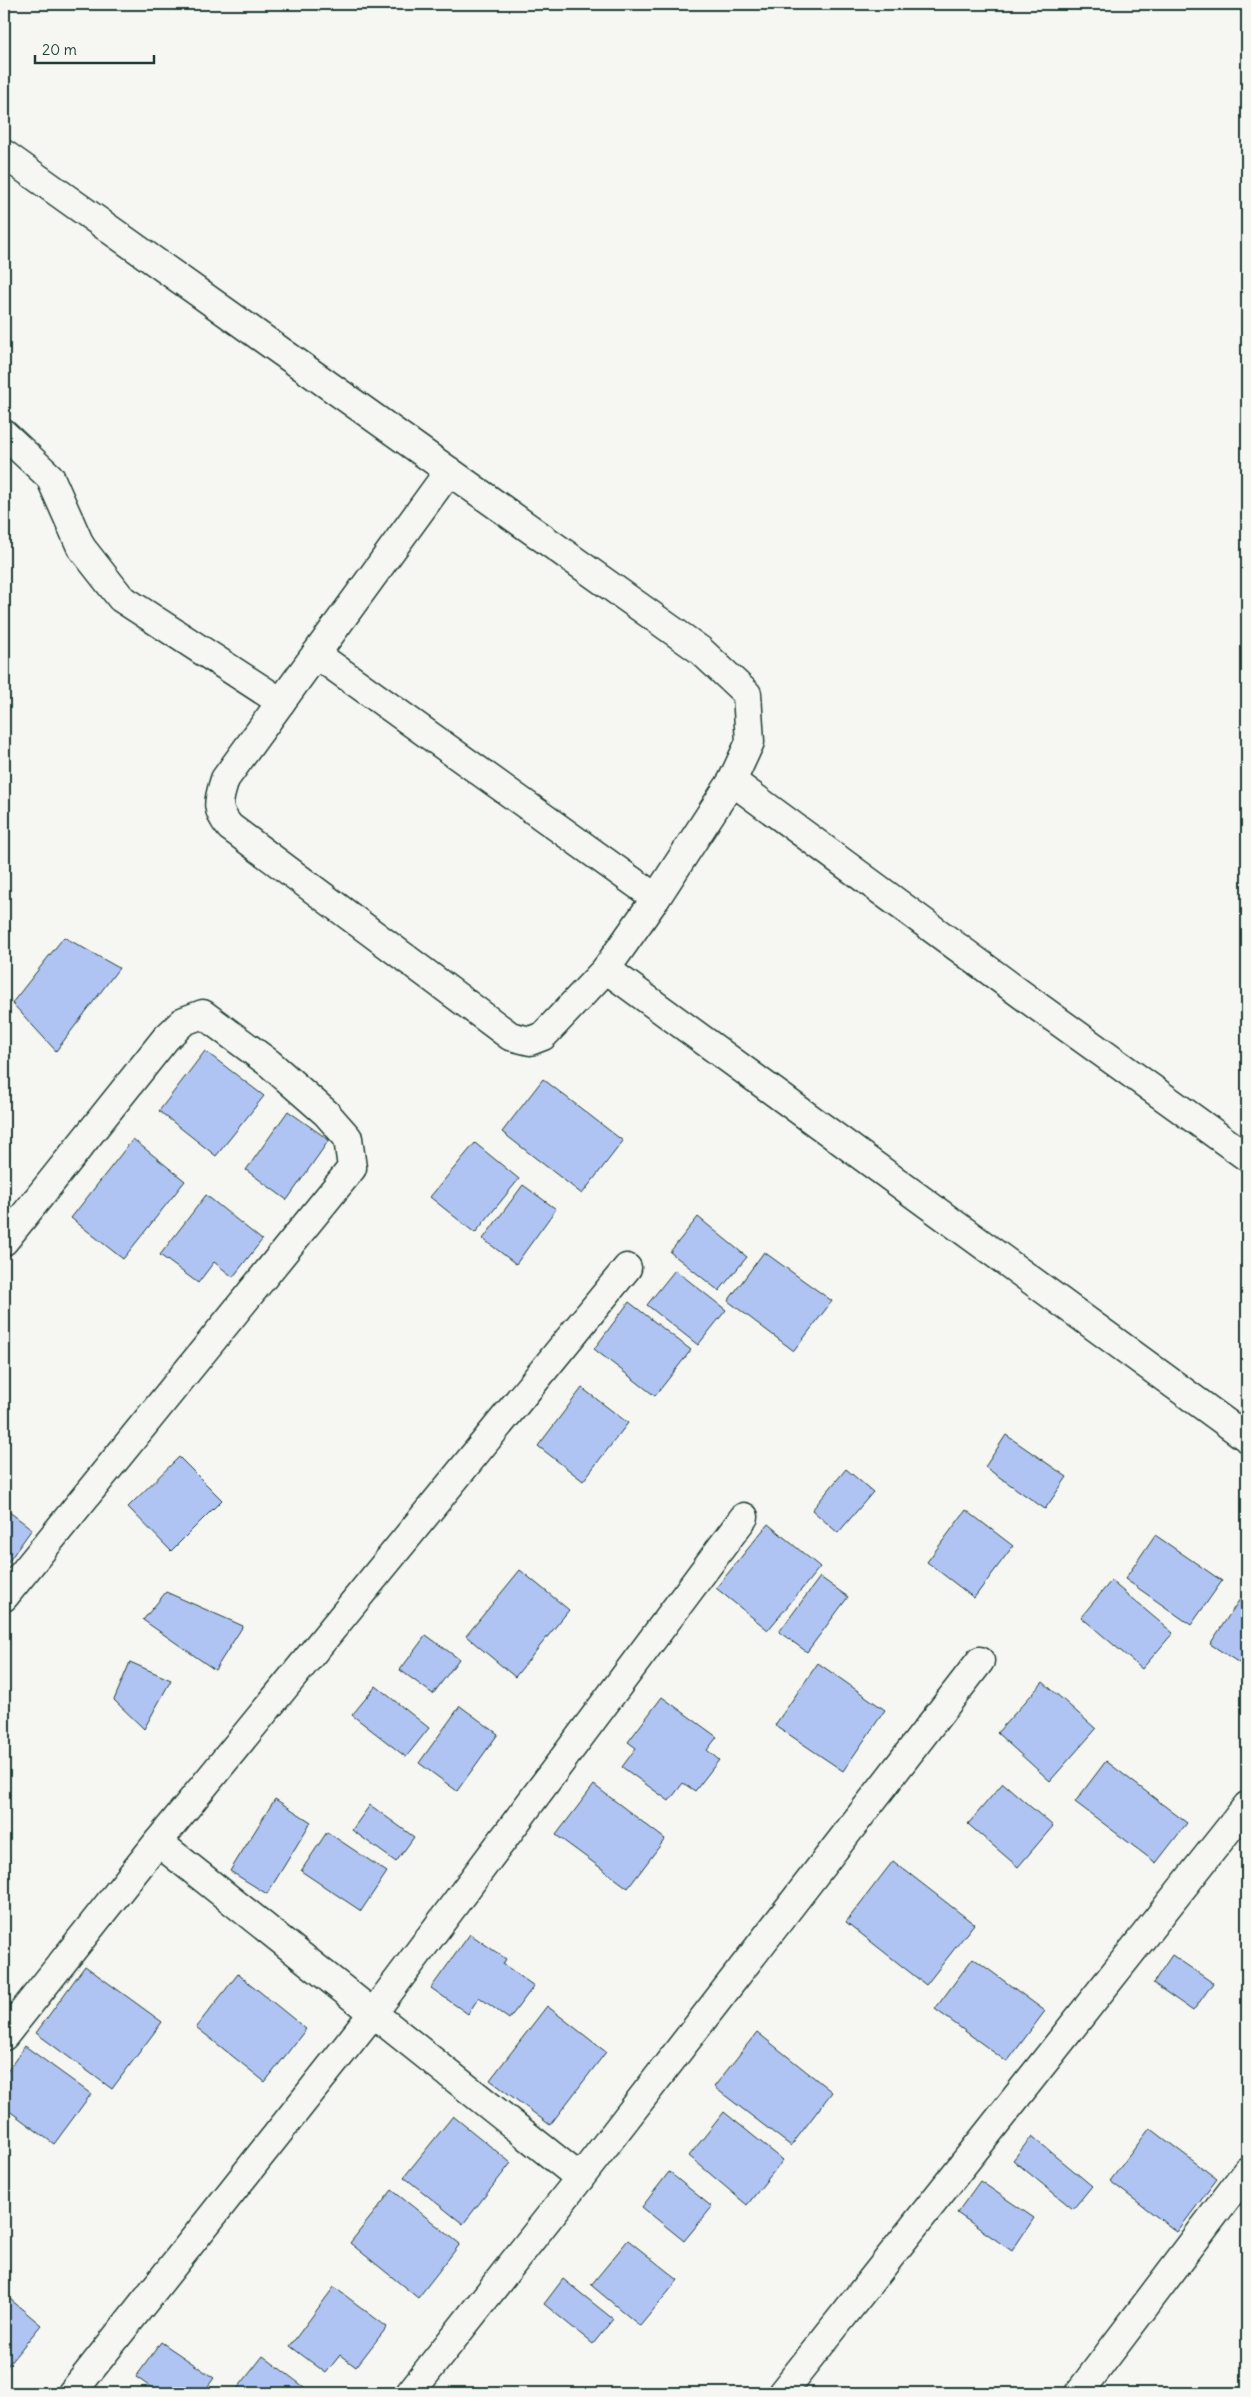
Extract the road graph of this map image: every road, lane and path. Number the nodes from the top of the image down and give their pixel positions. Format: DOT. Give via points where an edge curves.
graph roads {
  1 [pos="4,154"];
  2 [pos="4,434"];
  3 [pos="449,471"];
  4 [pos="316,654"];
  5 [pos="280,702"];
  6 [pos="732,781"];
  7 [pos="656,898"];
  8 [pos="606,969"];
  9 [pos="1247,1157"];
  10 [pos="4,1241"];
  11 [pos="627,1268"];
  12 [pos="1247,1438"];
  13 [pos="744,1517"];
  14 [pos="4,1597"];
  15 [pos="980,1660"];
  16 [pos="1247,1806"];
  17 [pos="158,1842"];
  18 [pos="374,2012"];
  19 [pos="4,2036"];
  20 [pos="1247,2171"];
  21 [pos="580,2178"];
  22 [pos="72,2393"];
  23 [pos="410,2393"];
  24 [pos="782,2393"];
  25 [pos="1079,2393"];
  1 -- 3 [label="street"];
  2 -- 5 [label="street" via="50,477 81,547 121,598"];
  3 -- 4 [label="street"];
  3 -- 6 [label="street" via="700,650 747,694 750,742"];
  4 -- 5 [label="street"];
  4 -- 7 [label="street"];
  5 -- 8 [label="street" via="225,779 218,803 221,816 230,827 510,1036 530,1041 543,1036"];
  6 -- 7 [label="street"];
  6 -- 9 [label="street"];
  7 -- 8 [label="street"];
  8 -- 12 [label="street"];
  10 -- 14 [label="street" via="166,1038 184,1021 203,1014 269,1063 326,1113 348,1138 352,1168"];
  11 -- 17 [label="street"];
  13 -- 18 [label="street"];
  15 -- 21 [label="street"];
  16 -- 24 [label="street"];
  17 -- 18 [label="street"];
  17 -- 19 [label="street"];
  18 -- 21 [label="street"];
  18 -- 22 [label="street"];
  20 -- 25 [label="street"];
  21 -- 23 [label="street"];
}
